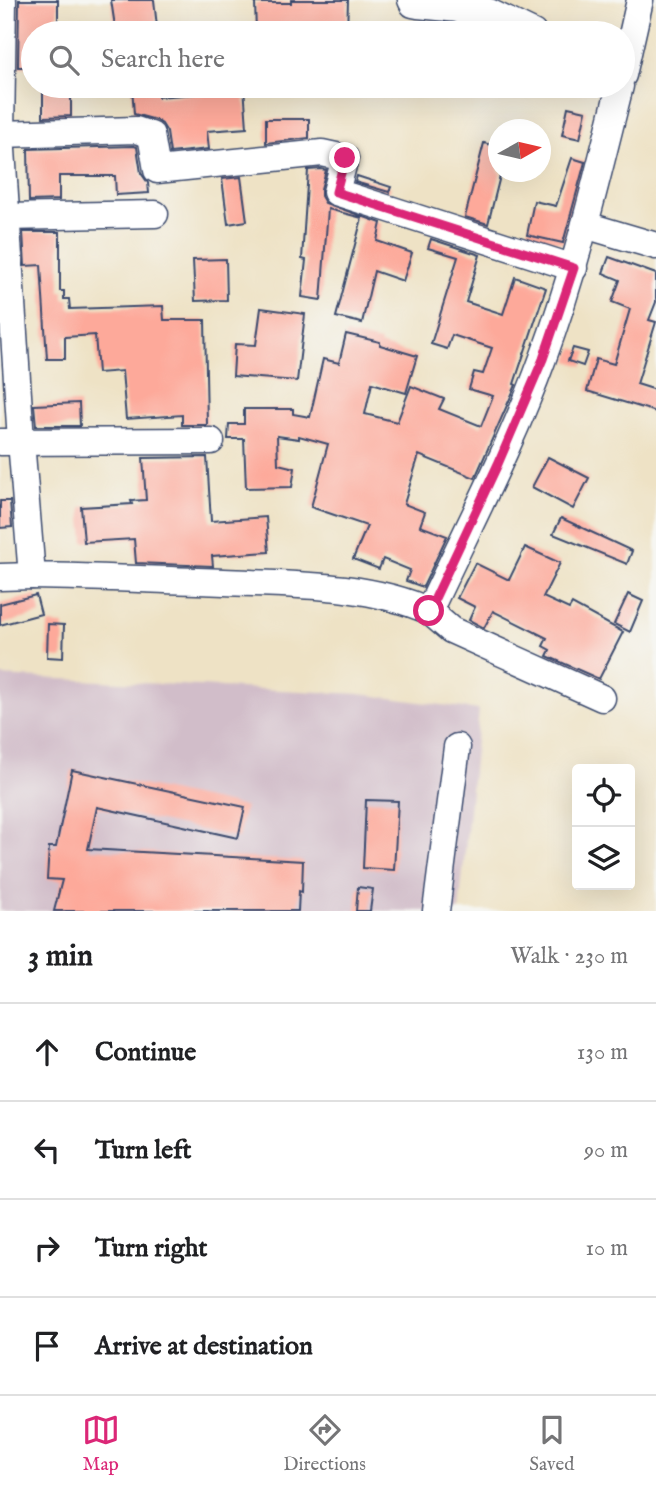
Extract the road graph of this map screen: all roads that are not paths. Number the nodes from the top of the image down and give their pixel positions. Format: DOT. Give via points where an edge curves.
graph roads {
  1 [pos="3,0"];
  2 [pos="411,0"];
  3 [pos="640,0"];
  4 [pos="508,21"];
  5 [pos="635,22"];
  6 [pos="617,98"];
  7 [pos="1,134"];
  8 [pos="155,214"];
  9 [pos="6,217"];
  10 [pos="584,225"];
  11 [pos="656,246"];
  12 [pos="574,268"];
  13 [pos="211,441"];
  14 [pos="10,442"];
  15 [pos="32,576"];
  16 [pos="0,577"];
  17 [pos="429,611"];
  18 [pos="602,698"];
  19 [pos="457,747"];
  20 [pos="436,911"];
  1 -- 7 [label="street"];
  2 -- 4 [label="street" via="418,5 489,12"];
  3 -- 5 [label="street"];
  6 -- 10 [label="street"];
  7 -- 9 [label="street"];
  7 -- 12 [label="street" via="136,130 151,135 157,170 322,153 345,158 336,192"];
  8 -- 9 [label="street"];
  9 -- 14 [label="street"];
  10 -- 11 [label="street"];
  10 -- 12 [label="street"];
  12 -- 17 [label="street" via="543,359"];
  13 -- 14 [label="street"];
  14 -- 15 [label="street"];
  15 -- 16 [label="street"];
  15 -- 17 [label="street" via="318,586 389,597"];
  17 -- 18 [label="street" via="451,631"];
  19 -- 20 [label="street"];
}
